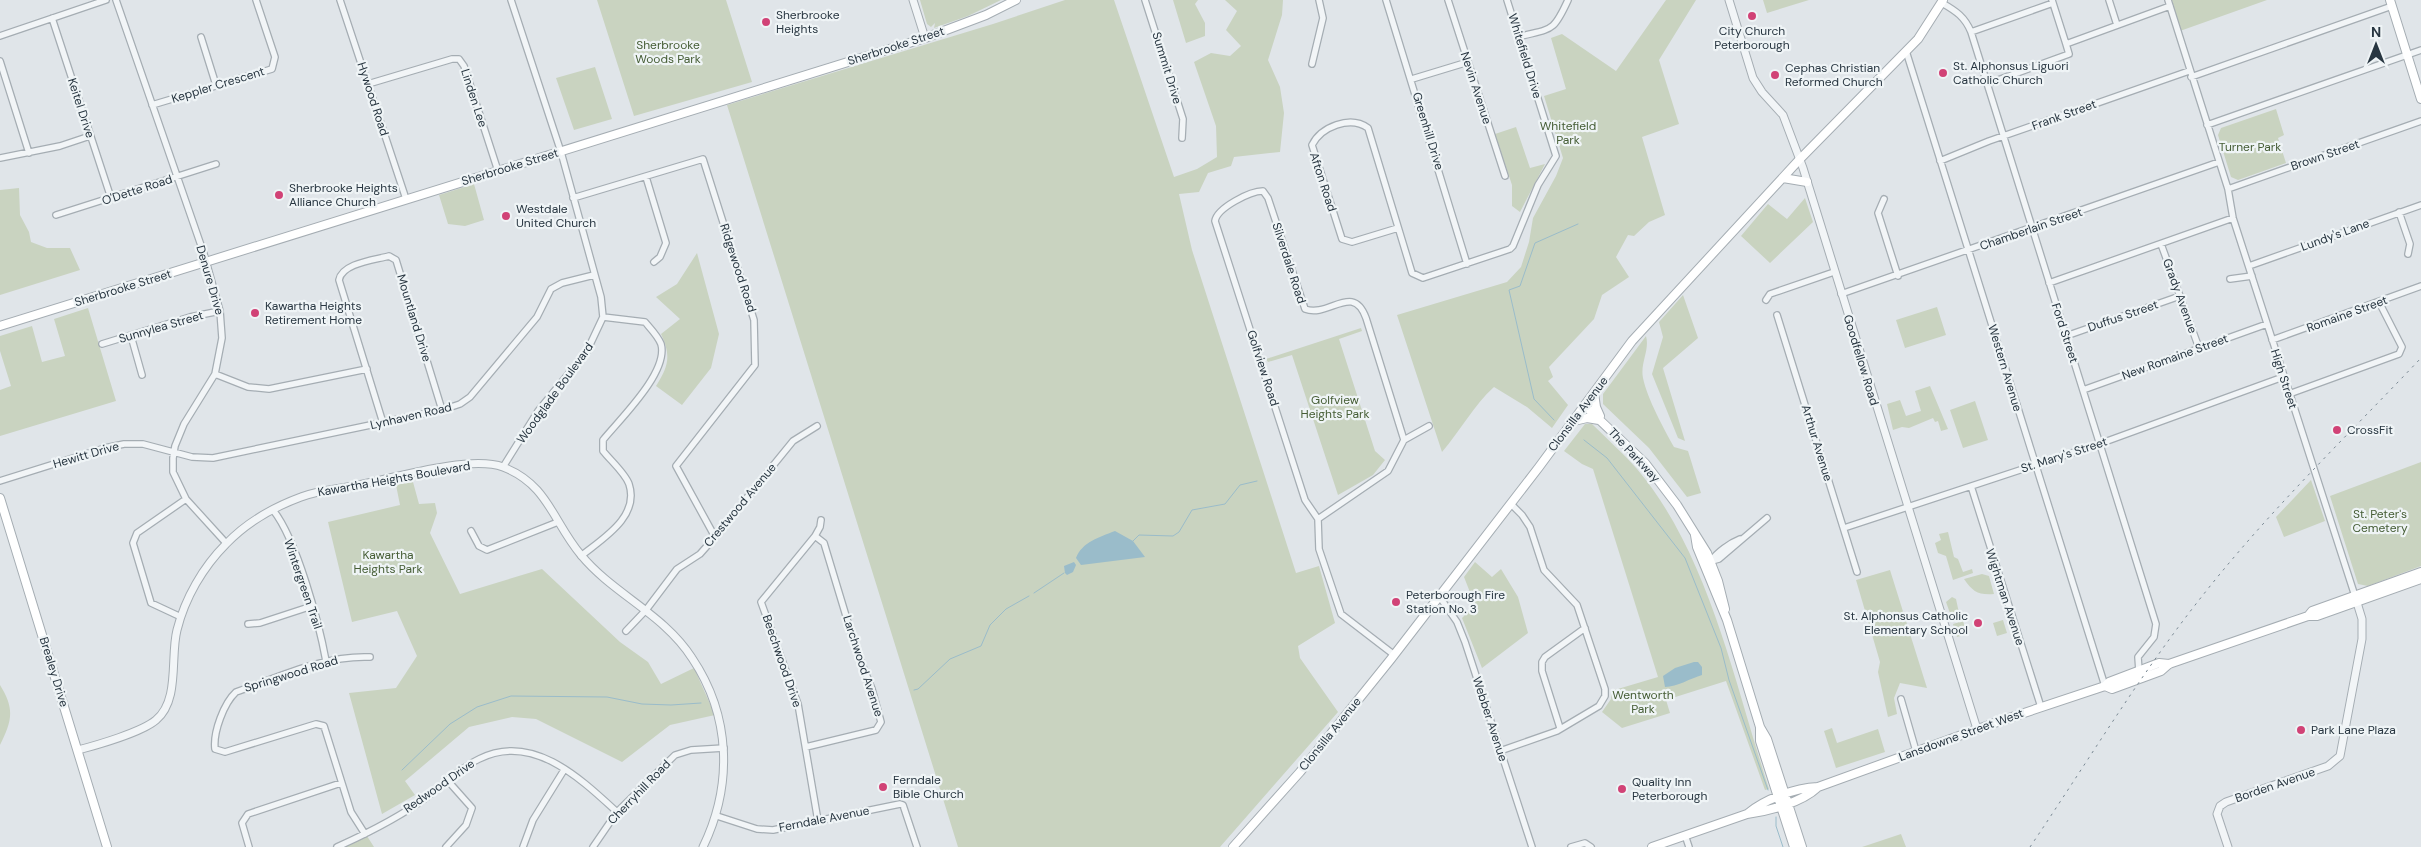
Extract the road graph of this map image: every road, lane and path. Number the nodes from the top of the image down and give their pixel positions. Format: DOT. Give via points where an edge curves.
graph roads {
  1 [pos="106,0"];
  2 [pos="116,0"];
  3 [pos="256,0"];
  4 [pos="340,0"];
  5 [pos="511,0"];
  6 [pos="913,0"];
  7 [pos="1016,0"];
  8 [pos="1146,0"];
  9 [pos="1319,0"];
  10 [pos="1386,0"];
  11 [pos="1448,0"];
  12 [pos="1507,0"];
  13 [pos="1568,0"];
  14 [pos="1728,0"];
  15 [pos="2109,0"];
  16 [pos="1943,1"];
  17 [pos="2052,2"];
  18 [pos="2169,3"];
  19 [pos="2391,3"];
  20 [pos="52,18"];
  21 [pos="2118,25"];
  22 [pos="1971,32"];
  23 [pos="0,36"];
  24 [pos="201,37"];
  25 [pos="1518,37"];
  26 [pos="925,38"];
  27 [pos="2066,44"];
  28 [pos="2421,50"];
  29 [pos="1906,51"];
  30 [pos="2408,55"];
  31 [pos="0,61"];
  32 [pos="1468,62"];
  33 [pos="1312,64"];
  34 [pos="2190,74"];
  35 [pos="1412,79"];
  36 [pos="368,84"];
  37 [pos="1987,84"];
  38 [pos="216,85"];
  39 [pos="2421,99"];
  40 [pos="152,105"];
  41 [pos="2421,121"];
  42 [pos="2207,125"];
  43 [pos="90,136"];
  44 [pos="2004,137"];
  45 [pos="1182,138"];
  46 [pos="561,152"];
  47 [pos="29,153"];
  48 [pos="0,158"];
  49 [pos="1799,160"];
  50 [pos="1940,161"];
  51 [pos="2219,162"];
  52 [pos="216,164"];
  53 [pos="498,171"];
  54 [pos="1504,176"];
  55 [pos="646,177"];
  56 [pos="175,178"];
  57 [pos="1783,178"];
  58 [pos="1807,182"];
  59 [pos="2228,189"];
  60 [pos="111,198"];
  61 [pos="574,198"];
  62 [pos="406,199"];
  63 [pos="1884,200"];
  64 [pos="2421,205"];
  65 [pos="2399,212"];
  66 [pos="1217,214"];
  67 [pos="56,215"];
  68 [pos="2233,218"];
  69 [pos="1398,228"];
  70 [pos="2032,229"];
  71 [pos="2162,244"];
  72 [pos="1510,249"];
  73 [pos="1969,251"];
  74 [pos="2408,254"];
  75 [pos="206,262"];
  76 [pos="654,262"];
  77 [pos="1467,264"];
  78 [pos="2249,266"];
  79 [pos="1834,272"];
  80 [pos="594,275"];
  81 [pos="1898,276"];
  82 [pos="2252,276"];
  83 [pos="2230,279"];
  84 [pos="2049,283"];
  85 [pos="2421,286"];
  86 [pos="1841,294"];
  87 [pos="2180,296"];
  88 [pos="1766,300"];
  89 [pos="2379,302"];
  90 [pos="220,311"];
  91 [pos="1777,315"];
  92 [pos="603,317"];
  93 [pos="2267,324"];
  94 [pos="0,326"];
  95 [pos="131,336"];
  96 [pos="2066,336"];
  97 [pos="2272,340"];
  98 [pos="102,344"];
  99 [pos="2200,348"];
  100 [pos="367,369"];
  101 [pos="215,374"];
  102 [pos="142,375"];
  103 [pos="2284,377"];
  104 [pos="2082,390"];
  105 [pos="1594,393"];
  106 [pos="2290,394"];
  107 [pos="1585,406"];
  108 [pos="442,410"];
  109 [pos="383,422"];
  110 [pos="1572,422"];
  111 [pos="1605,424"];
  112 [pos="817,426"];
  113 [pos="1429,426"];
  114 [pos="1404,440"];
  115 [pos="2099,444"];
  116 [pos="173,451"];
  117 [pos="2035,464"];
  118 [pos="503,467"];
  119 [pos="0,481"];
  120 [pos="1971,486"];
  121 [pos="0,498"];
  122 [pos="186,499"];
  123 [pos="1510,504"];
  124 [pos="1906,507"];
  125 [pos="274,510"];
  126 [pos="1767,518"];
  127 [pos="1318,519"];
  128 [pos="821,520"];
  129 [pos="558,522"];
  130 [pos="1844,528"];
  131 [pos="471,530"];
  132 [pos="815,536"];
  133 [pos="715,538"];
  134 [pos="226,543"];
  135 [pos="581,556"];
  136 [pos="1707,562"];
  137 [pos="1857,572"];
  138 [pos="2421,572"];
  139 [pos="2421,579"];
  140 [pos="1439,596"];
  141 [pos="2356,599"];
  142 [pos="312,606"];
  143 [pos="646,610"];
  144 [pos="181,617"];
  145 [pos="248,624"];
  146 [pos="1585,628"];
  147 [pos="626,631"];
  148 [pos="1393,654"];
  149 [pos="370,657"];
  150 [pos="326,661"];
  151 [pos="2169,664"];
  152 [pos="2139,671"];
  153 [pos="2105,686"];
  154 [pos="1901,699"];
  155 [pos="2041,707"];
  156 [pos="1560,728"];
  157 [pos="1977,729"];
  158 [pos="806,747"];
  159 [pos="724,748"];
  160 [pos="78,750"];
  161 [pos="1500,751"];
  162 [pos="1916,751"];
  163 [pos="2336,760"];
  164 [pos="564,770"];
  165 [pos="448,781"];
  166 [pos="341,784"];
  167 [pos="1783,800"];
  168 [pos="617,812"];
  169 [pos="717,816"];
  170 [pos="818,821"];
  171 [pos="364,834"];
  172 [pos="1685,835"];
  173 [pos="107,847"];
  174 [pos="248,847"];
  175 [pos="337,847"];
  176 [pos="446,847"];
  177 [pos="523,847"];
  178 [pos="593,847"];
  179 [pos="703,847"];
  180 [pos="917,847"];
  181 [pos="1233,847"];
  182 [pos="1532,847"];
  183 [pos="1571,847"];
  184 [pos="1591,847"];
  185 [pos="1652,847"];
  186 [pos="1689,847"];
  187 [pos="1794,847"];
  188 [pos="1802,847"];
  189 [pos="2228,847"];
  1 -- 20 [label="street"];
  2 -- 40 [label="street, Denure Drive"];
  3 -- 38 [label="street, Keppler Crescent" via="275,57 272,69"];
  4 -- 36 [label="street, Hywood Road"];
  5 -- 46 [label="street"];
  6 -- 26 [label="street"];
  7 -- 26 [label="main road, Sherbrooke Street" via="986,16"];
  8 -- 45 [label="street, Summit Drive" via="1182,119"];
  9 -- 33 [label="street" via="1323,18"];
  10 -- 35 [label="street, Greenhill Drive"];
  11 -- 32 [label="street, Nevin Avenue"];
  12 -- 25 [label="street, Whitefield Drive"];
  13 -- 25 [label="street" via="1558,22 1552,27"];
  14 -- 49 [label="street, Goodfellow Road" via="1753,78 1783,115"];
  15 -- 21 [label="street"];
  16 -- 22 [label="street, Ford Street" via="1966,20"];
  16 -- 29 [label="main road, Clonsilla Avenue" via="1918,39"];
  17 -- 22 [label="street"];
  17 -- 27 [label="street"];
  18 -- 21 [label="street"];
  18 -- 34 [label="street, High Street"];
  19 -- 30 [label="main road"];
  19 -- 34 [label="street, Frank Street"];
  20 -- 23 [label="street"];
  20 -- 43 [label="street, Keitel Drive"];
  21 -- 27 [label="street"];
  22 -- 37 [label="street, Ford Street"];
  24 -- 38 [label="street"];
  25 -- 72 [label="street, Whitefield Drive" via="1556,156 1538,185"];
  26 -- 46 [label="main road, Sherbrooke Street"];
  27 -- 37 [label="street" via="2069,54"];
  28 -- 30 [label="street"];
  29 -- 49 [label="main road, Clonsilla Avenue"];
  29 -- 50 [label="street, Western Avenue"];
  30 -- 39 [label="main road"];
  30 -- 42 [label="street"];
  31 -- 47 [label="street"];
  32 -- 35 [label="street"];
  32 -- 54 [label="street, Nevin Avenue"];
  34 -- 42 [label="street, High Street"];
  34 -- 44 [label="street, Frank Street"];
  35 -- 77 [label="street, Greenhill Drive"];
  36 -- 53 [label="street, Linden Lee" via="459,59"];
  36 -- 62 [label="street, Hywood Road"];
  37 -- 44 [label="street, Ford Street"];
  38 -- 40 [label="street, Keppler Crescent"];
  40 -- 56 [label="street, Denure Drive"];
  41 -- 59 [label="street, Brown Street"];
  42 -- 51 [label="street, High Street"];
  43 -- 47 [label="street"];
  43 -- 60 [label="street, Keitel Drive"];
  44 -- 50 [label="street, Frank Street"];
  44 -- 70 [label="street, Ford Street"];
  46 -- 53 [label="main road, Sherbrooke Street"];
  46 -- 61 [label="street"];
  47 -- 48 [label="street"];
  49 -- 57 [label="main road, Clonsilla Avenue"];
  49 -- 58 [label="street, Goodfellow Road"];
  50 -- 73 [label="street, Western Avenue"];
  51 -- 59 [label="street, High Street"];
  51 -- 70 [label="street, Chamberlain Street"];
  52 -- 56 [label="street, O'Dette Road"];
  53 -- 62 [label="main road, Sherbrooke Street"];
  55 -- 61 [label="street, Ridgewood Road"];
  55 -- 76 [label="street" via="666,243"];
  55 -- 133 [label="street, Ridgewood Road" via="703,160 754,320 755,365 676,466"];
  56 -- 60 [label="street, O'Dette Road"];
  56 -- 75 [label="street, Denure Drive"];
  57 -- 58 [label="main road"];
  57 -- 105 [label="main road, Clonsilla Avenue" via="1646,324"];
  58 -- 79 [label="street, Goodfellow Road"];
  59 -- 68 [label="street, High Street"];
  60 -- 67 [label="street, O'Dette Road"];
  61 -- 80 [label="street"];
  62 -- 75 [label="main road, Sherbrooke Street"];
  63 -- 81 [label="street" via="1878,213"];
  64 -- 65 [label="street, Lundy's Lane"];
  65 -- 74 [label="street" via="2410,244"];
  65 -- 78 [label="street, Lundy's Lane"];
  66 -- 114 [label="street, Silverdale Road" via="1249,194 1262,191 1268,198 1305,309 1312,312 1353,302 1359,304"];
  66 -- 127 [label="street, Golfview Road" via="1216,221 1305,500"];
  68 -- 71 [label="street"];
  68 -- 78 [label="street, High Street"];
  69 -- 69 [label="street, Afton Road" via="1368,128 1351,122 1321,132 1312,145 1314,157 1342,239 1352,242"];
  69 -- 77 [label="street, Afton Road" via="1412,273 1423,278"];
  70 -- 73 [label="street, Chamberlain Street"];
  70 -- 84 [label="street, Ford Street"];
  71 -- 84 [label="street"];
  71 -- 87 [label="street, Grady Avenue"];
  72 -- 77 [label="street, Afton Road"];
  73 -- 81 [label="street, Chamberlain Street"];
  73 -- 117 [label="street, Western Avenue"];
  75 -- 90 [label="street, Denure Drive"];
  75 -- 94 [label="main road, Sherbrooke Street"];
  78 -- 82 [label="street, High Street"];
  79 -- 86 [label="street, Goodfellow Road"];
  79 -- 88 [label="street" via="1770,294"];
  80 -- 92 [label="street"];
  80 -- 108 [label="street, Lynhaven Road" via="551,289 537,317 470,397"];
  81 -- 86 [label="street, Chamberlain Street"];
  82 -- 83 [label="street"];
  82 -- 93 [label="street, High Street"];
  84 -- 96 [label="street, Ford Street"];
  85 -- 89 [label="street, Romaine Street"];
  86 -- 124 [label="street, Goodfellow Road"];
  87 -- 96 [label="street, Duffus Street"];
  87 -- 99 [label="street, Grady Avenue"];
  89 -- 97 [label="street, Romaine Street"];
  89 -- 106 [label="street" via="2402,347 2400,352 2393,358"];
  90 -- 95 [label="street, Sunnylea Street"];
  90 -- 101 [label="street, Denure Drive" via="222,338"];
  91 -- 130 [label="street, Arthur Avenue"];
  92 -- 118 [label="street, Woodglade Boulevard" via="587,351 538,411"];
  92 -- 135 [label="street" via="644,322 660,344 661,359 654,376 603,440 603,451 629,484 631,500 628,512 620,524"];
  93 -- 97 [label="street, High Street"];
  93 -- 99 [label="street, New Romaine Street"];
  95 -- 98 [label="street, Sunnylea Street"];
  95 -- 102 [label="street"];
  96 -- 104 [label="street, Ford Street"];
  97 -- 103 [label="street, High Street"];
  99 -- 104 [label="street, New Romaine Street"];
  100 -- 101 [label="street" via="269,389 248,387"];
  100 -- 108 [label="street, Mountland Drive" via="340,276 347,268 388,256 396,260"];
  100 -- 109 [label="street, Mountland Drive"];
  101 -- 116 [label="street, Denure Drive" via="184,424"];
  103 -- 106 [label="street, High Street"];
  103 -- 115 [label="street, St. Mary's Street"];
  104 -- 115 [label="street, Ford Street"];
  105 -- 107 [label="main road, Clonsilla Avenue"];
  105 -- 111 [label="main road" via="1596,407"];
  106 -- 141 [label="street, High Street"];
  107 -- 110 [label="main road, Clonsilla Avenue"];
  107 -- 111 [label="main road, The Parkway"];
  108 -- 109 [label="street, Lynhaven Road"];
  109 -- 116 [label="street, Lynhaven Road" via="213,458 192,457"];
  110 -- 111 [label="main road" via="1587,418"];
  110 -- 123 [label="main road, Clonsilla Avenue"];
  111 -- 136 [label="main road, The Parkway" via="1657,477 1695,534 1695,541"];
  112 -- 133 [label="street, Crestwood Avenue" via="793,441"];
  113 -- 114 [label="street"];
  114 -- 127 [label="street" via="1388,471"];
  115 -- 117 [label="street, St. Mary's Street"];
  115 -- 152 [label="street, Ford Street" via="2156,624 2154,637 2138,657"];
  116 -- 119 [label="street, Hewitt Drive" via="143,444 124,444"];
  116 -- 122 [label="street, Denure Drive" via="173,472"];
  117 -- 120 [label="street, St. Mary's Street"];
  117 -- 153 [label="street, Western Avenue"];
  118 -- 125 [label="street, Kawartha Heights Boulevard" via="480,464 445,467 303,496"];
  118 -- 129 [label="street, Kawartha Heights Boulevard" via="526,478 552,507"];
  120 -- 124 [label="street, St. Mary's Street"];
  120 -- 155 [label="street, Wightman Avenue"];
  121 -- 160 [label="main road, Brealey Drive"];
  122 -- 134 [label="street, Denure Drive"];
  122 -- 144 [label="street" via="137,533 133,543 150,603"];
  123 -- 140 [label="main road, Clonsilla Avenue"];
  123 -- 146 [label="street" via="1530,527 1544,570 1577,606"];
  124 -- 130 [label="street, St. Mary's Street"];
  124 -- 157 [label="street, Goodfellow Road"];
  125 -- 134 [label="street, Kawartha Heights Boulevard" via="256,519"];
  125 -- 142 [label="street, Wintergreen Trail" via="295,553"];
  126 -- 136 [label="street"];
  127 -- 148 [label="street" via="1319,549 1341,614"];
  128 -- 132 [label="street, Beechwood Drive"];
  129 -- 131 [label="street" via="486,550 479,546"];
  129 -- 135 [label="street, Kawartha Heights Boulevard"];
  130 -- 137 [label="street, Arthur Avenue"];
  132 -- 158 [label="street, Beechwood Drive" via="761,602 798,704"];
  132 -- 158 [label="street, Larchwood Avenue" via="824,543 881,722 876,730"];
  133 -- 143 [label="street, Crestwood Avenue" via="700,554 677,569"];
  134 -- 144 [label="street, Kawartha Heights Boulevard" via="200,576"];
  135 -- 143 [label="street, Kawartha Heights Boulevard"];
  136 -- 167 [label="main road, The Parkway" via="1760,727 1760,741"];
  138 -- 141 [label="main road, Lansdowne Street West"];
  139 -- 141 [label="main road, Lansdowne Street West"];
  140 -- 148 [label="main road, Clonsilla Avenue"];
  140 -- 161 [label="street, Webber Avenue" via="1457,622 1465,642"];
  141 -- 151 [label="main road, Lansdowne Street West" via="2312,610 2308,616"];
  141 -- 163 [label="street, High Street" via="2362,619 2362,639 2342,751"];
  142 -- 145 [label="street"];
  142 -- 150 [label="street, Wintergreen Trail"];
  143 -- 147 [label="street, Crestwood Avenue"];
  143 -- 159 [label="street, Kawartha Heights Boulevard" via="680,639 706,677 718,710"];
  144 -- 160 [label="street, Kawartha Heights Boulevard" via="173,655 171,688 164,710 156,720 131,733"];
  146 -- 156 [label="street" via="1542,662"];
  146 -- 156 [label="street" via="1605,696 1600,706"];
  148 -- 181 [label="main road, Clonsilla Avenue" via="1300,772"];
  149 -- 150 [label="street, Springwood Road"];
  150 -- 166 [label="street, Springwood Road" via="236,692 230,697 214,740 215,749 225,752 321,724"];
  151 -- 152 [label="main road, Lansdowne Street West"];
  151 -- 153 [label="main road, Lansdowne Street West" via="2161,671 2112,688"];
  152 -- 153 [label="main road, Lansdowne Street West"];
  153 -- 155 [label="main road, Lansdowne Street West"];
  154 -- 162 [label="street"];
  155 -- 157 [label="main road, Lansdowne Street West"];
  156 -- 161 [label="street"];
  157 -- 162 [label="main road, Lansdowne Street West"];
  158 -- 170 [label="street, Beechwood Drive"];
  159 -- 168 [label="street, Cherryhill Road" via="691,750 675,755"];
  159 -- 169 [label="street, Kawartha Heights Boulevard" via="723,785"];
  160 -- 173 [label="main road, Brealey Drive"];
  161 -- 182 [label="street, Webber Avenue"];
  162 -- 167 [label="main road, Lansdowne Street West" via="1818,787 1810,795"];
  163 -- 189 [label="street, Borden Avenue" via="2328,766 2220,806 2217,814"];
  164 -- 165 [label="street, Redwood Drive" via="542,756 506,750 478,759"];
  164 -- 168 [label="street, Redwood Drive" via="585,783"];
  164 -- 177 [label="street" via="533,820"];
  165 -- 171 [label="street, Redwood Drive"];
  165 -- 176 [label="street" via="472,808 466,825"];
  166 -- 171 [label="street, Springwood Road"];
  166 -- 174 [label="street" via="248,814 242,823"];
  167 -- 172 [label="main road, Lansdowne Street West" via="1760,812"];
  167 -- 187 [label="main road, The Parkway"];
  167 -- 188 [label="main road, The Parkway"];
  168 -- 178 [label="street, Cherryhill Road"];
  169 -- 170 [label="street, Ferndale Avenue" via="757,829 773,830"];
  169 -- 179 [label="street, Kawartha Heights Boulevard"];
  170 -- 180 [label="street, Ferndale Avenue" via="903,805"];
  171 -- 175 [label="street, Redwood Drive"];
  172 -- 185 [label="main road, Lansdowne Street West"];
  172 -- 186 [label="street"];
  183 -- 184 [label="street" via="1585,843"];
}
